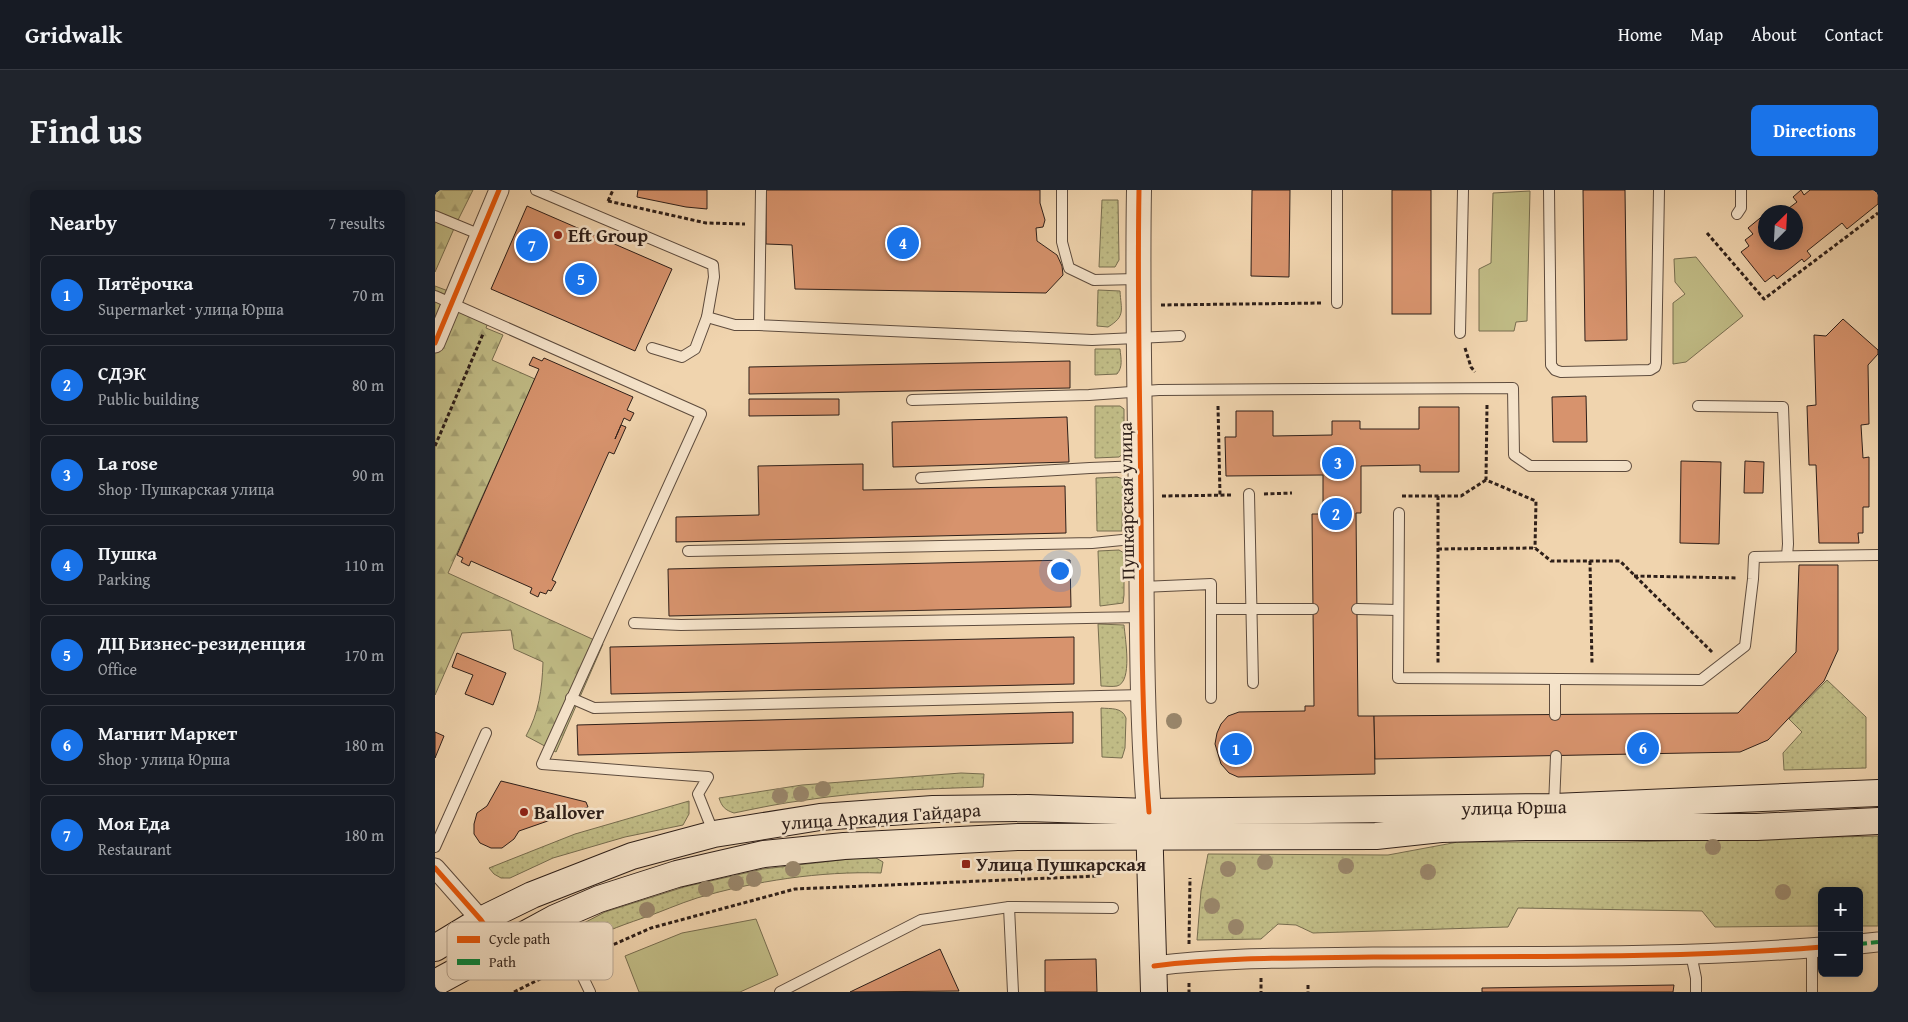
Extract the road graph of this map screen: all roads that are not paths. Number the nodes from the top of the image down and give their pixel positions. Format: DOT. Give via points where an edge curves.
graph roads {
  1 [pos="499,190"];
  2 [pos="536,190"];
  3 [pos="761,190"];
  4 [pos="1063,190"];
  5 [pos="1139,190"];
  6 [pos="1337,190"];
  7 [pos="1463,190"];
  8 [pos="1549,190"];
  9 [pos="1659,190"];
  10 [pos="1741,190"];
  11 [pos="1737,214"];
  12 [pos="435,216"];
  13 [pos="481,235"];
  14 [pos="1137,279"];
  15 [pos="444,299"];
  16 [pos="1337,303"];
  17 [pos="707,317"];
  18 [pos="759,325"];
  19 [pos="1460,333"];
  20 [pos="1180,336"];
  21 [pos="1138,337"];
  22 [pos="435,343"];
  23 [pos="652,348"];
  24 [pos="1139,391"];
  25 [pos="912,400"];
  26 [pos="1698,406"];
  27 [pos="1141,466"];
  28 [pos="1626,466"];
  29 [pos="921,478"];
  30 [pos="1249,494"];
  31 [pos="1399,513"];
  32 [pos="1142,538"];
  33 [pos="688,551"];
  34 [pos="1878,555"];
  35 [pos="1787,556"];
  36 [pos="1142,586"];
  37 [pos="1211,609"];
  38 [pos="1251,609"];
  39 [pos="1313,609"];
  40 [pos="1357,609"];
  41 [pos="1398,610"];
  42 [pos="1143,617"];
  43 [pos="634,623"];
  44 [pos="1555,679"];
  45 [pos="1253,683"];
  46 [pos="1144,695"];
  47 [pos="571,698"];
  48 [pos="1211,698"];
  49 [pos="1555,715"];
  50 [pos="485,732"];
  51 [pos="1555,756"];
  52 [pos="1878,792"];
  53 [pos="1149,812"];
  54 [pos="1554,817"];
  55 [pos="1878,821"];
  56 [pos="714,834"];
  57 [pos="1150,838"];
  58 [pos="435,846"];
  59 [pos="435,868"];
  60 [pos="543,891"];
  61 [pos="1009,907"];
  62 [pos="1113,908"];
  63 [pos="555,918"];
  64 [pos="481,920"];
  65 [pos="478,922"];
  66 [pos="548,922"];
  67 [pos="557,922"];
  68 [pos="447,941"];
  69 [pos="1878,942"];
  70 [pos="1863,944"];
  71 [pos="1817,947"];
  72 [pos="435,948"];
  73 [pos="1691,954"];
  74 [pos="1154,966"];
  75 [pos="447,977"];
  76 [pos="584,980"];
  77 [pos="435,983"];
  78 [pos="590,992"];
  79 [pos="780,992"];
  80 [pos="1013,992"];
  81 [pos="1154,992"];
  82 [pos="1696,992"];
  83 [pos="1812,992"];
  1 -- 13 [label="street"];
  2 -- 17 [label="lane" via="713,265"];
  3 -- 18 [label="lane"];
  4 -- 14 [label="lane" via="1062,242 1069,268 1095,280"];
  5 -- 14 [label="street, Пушкарская улица"];
  6 -- 16 [label="lane"];
  7 -- 19 [label="lane"];
  8 -- 9 [label="lane" via="1551,365 1561,372 1650,370 1655,367"];
  10 -- 11 [label="lane" via="1741,208"];
  12 -- 13 [label="lane"];
  13 -- 15 [label="street"];
  14 -- 21 [label="street, Пушкарская улица"];
  15 -- 22 [label="street"];
  15 -- 47 [label="lane" via="701,414"];
  17 -- 18 [label="lane" via="735,324"];
  17 -- 23 [label="lane" via="695,349 682,357"];
  18 -- 21 [label="lane" via="1092,340"];
  20 -- 21 [label="lane"];
  21 -- 24 [label="street, Пушкарская улица"];
  24 -- 25 [label="lane"];
  24 -- 27 [label="street, Пушкарская улица"];
  24 -- 28 [label="lane" via="1513,388 1514,455 1530,466"];
  26 -- 35 [label="lane" via="1783,407"];
  27 -- 29 [label="lane"];
  27 -- 32 [label="street, Пушкарская улица"];
  30 -- 38 [label="lane"];
  31 -- 41 [label="lane"];
  32 -- 33 [label="lane" via="1092,543"];
  32 -- 36 [label="street, Пушкарская улица"];
  34 -- 35 [label="lane"];
  35 -- 44 [label="lane" via="1754,557 1745,646 1701,680"];
  36 -- 37 [label="lane" via="1211,584"];
  36 -- 42 [label="street, Пушкарская улица"];
  37 -- 38 [label="lane"];
  37 -- 48 [label="lane"];
  38 -- 39 [label="lane"];
  38 -- 45 [label="lane"];
  40 -- 41 [label="lane"];
  41 -- 44 [label="lane" via="1398,678"];
  42 -- 43 [label="lane" via="681,625"];
  42 -- 46 [label="street, Пушкарская улица"];
  44 -- 49 [label="lane"];
  46 -- 47 [label="lane" via="594,708"];
  46 -- 53 [label="street, Пушкарская улица"];
  47 -- 56 [label="lane" via="542,764 708,778 699,794"];
  50 -- 58 [label="lane"];
  51 -- 54 [label="lane"];
  52 -- 54 [label="main road, улица Юрша"];
  53 -- 54 [label="main road, улица Юрша"];
  53 -- 56 [label="main road, улица Аркадия Гайдара" via="933,809 820,817"];
  53 -- 57 [label="main road, Пушкарская улица"];
  54 -- 55 [label="main road, улица Юрша" via="1757,827"];
  54 -- 57 [label="main road, улица Юрша" via="1376,836"];
  56 -- 60 [label="main road, улица Аркадия Гайдара" via="632,856"];
  57 -- 63 [label="main road, улица Аркадия Гайдара" via="1018,838 844,846 764,854 677,874 599,899"];
  57 -- 74 [label="main road, Пушкарская улица"];
  59 -- 64 [label="street"];
  60 -- 63 [label="main road"];
  60 -- 64 [label="main road, улица Аркадия Гайдара"];
  61 -- 62 [label="lane"];
  61 -- 79 [label="lane" via="921,920"];
  61 -- 80 [label="lane"];
  63 -- 66 [label="main road, улица Аркадия Гайдара"];
  63 -- 67 [label="lane"];
  64 -- 65 [label="main road, улица Аркадия Гайдара"];
  68 -- 72 [label="main road, улица Аркадия Гайдара"];
  69 -- 70 [label="street"];
  71 -- 73 [label="street"];
  71 -- 83 [label="lane"];
  73 -- 74 [label="street" via="1188,961"];
  73 -- 82 [label="lane"];
  74 -- 81 [label="main road, Пушкарская улица"];
  75 -- 77 [label="main road, улица Аркадия Гайдара"];
  76 -- 78 [label="lane"];
}
